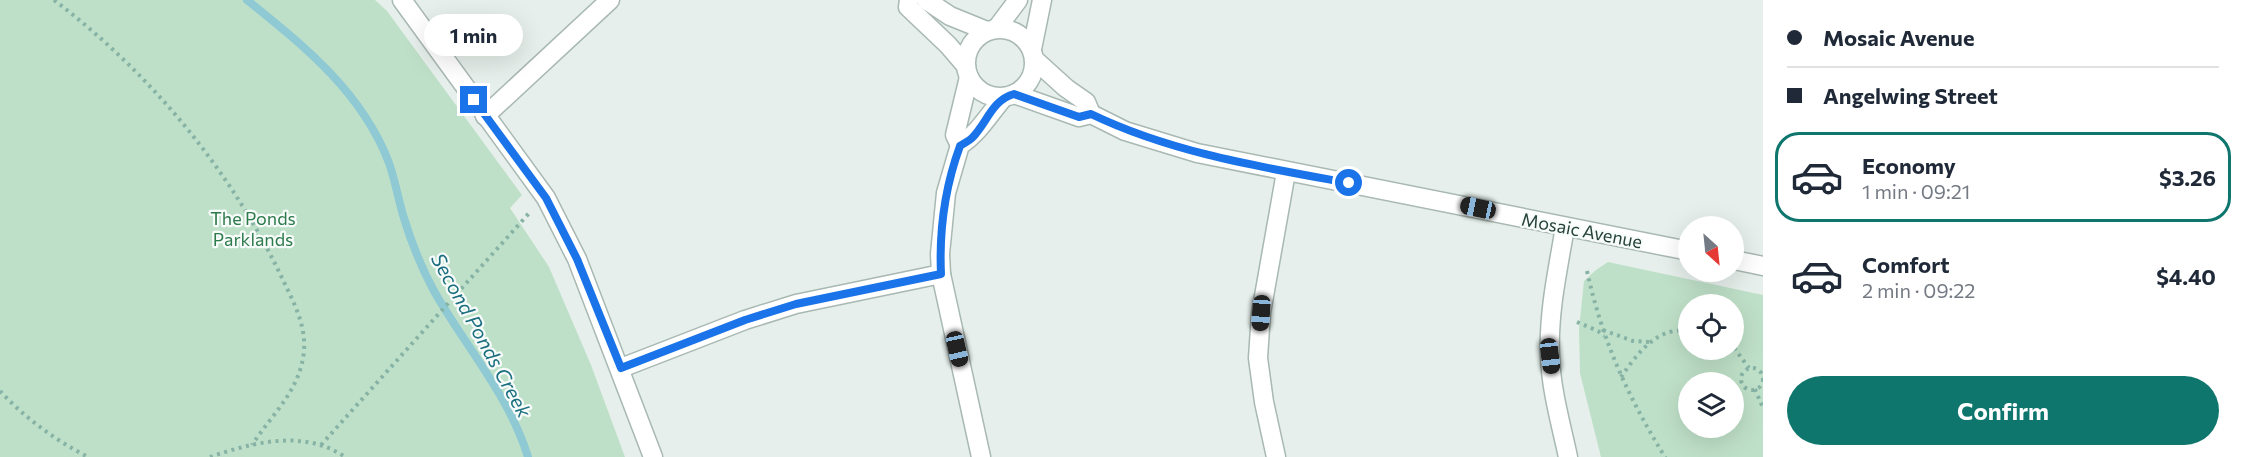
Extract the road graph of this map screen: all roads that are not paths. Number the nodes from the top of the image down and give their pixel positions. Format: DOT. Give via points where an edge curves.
graph roads {
  1 [pos="402,0"];
  2 [pos="610,0"];
  3 [pos="909,0"];
  4 [pos="926,0"];
  5 [pos="1018,0"];
  6 [pos="1042,0"];
  7 [pos="992,29"];
  8 [pos="1033,54"];
  9 [pos="967,71"];
  10 [pos="1009,96"];
  11 [pos="1091,114"];
  12 [pos="485,116"];
  13 [pos="960,146"];
  14 [pos="1286,172"];
  15 [pos="1565,227"];
  16 [pos="1678,249"];
  17 [pos="1744,262"];
  18 [pos="1763,266"];
  19 [pos="941,274"];
  20 [pos="621,368"];
  21 [pos="653,457"];
  22 [pos="981,457"];
  23 [pos="1276,457"];
  24 [pos="1569,457"];
  1 -- 12 [label="street"];
  2 -- 12 [label="street"];
  3 -- 9 [label="street" via="908,7 948,45"];
  4 -- 7 [label="street" via="950,16"];
  5 -- 7 [label="street"];
  6 -- 8 [label="street"];
  7 -- 8 [label="street" via="1017,32 1026,39"];
  7 -- 9 [label="street" via="971,44 966,55"];
  8 -- 10 [label="street" via="1030,80"];
  8 -- 11 [label="street, Mosaic Avenue" via="1066,88 1086,102"];
  9 -- 10 [label="street" via="975,87 984,93"];
  9 -- 13 [label="street" via="955,135"];
  10 -- 11 [label="street, Mosaic Avenue" via="1079,117"];
  10 -- 13 [label="street"];
  11 -- 14 [label="street, Mosaic Avenue" via="1125,131 1178,148"];
  12 -- 20 [label="street" via="546,198 577,259"];
  13 -- 19 [label="street" via="946,194"];
  14 -- 15 [label="street, Mosaic Avenue"];
  14 -- 23 [label="street" via="1261,313 1258,358"];
  15 -- 16 [label="street, Mosaic Avenue"];
  15 -- 24 [label="street" via="1551,314 1550,356"];
  17 -- 18 [label="street"];
  19 -- 20 [label="street" via="796,304"];
  19 -- 22 [label="street"];
  20 -- 21 [label="street"];
}
